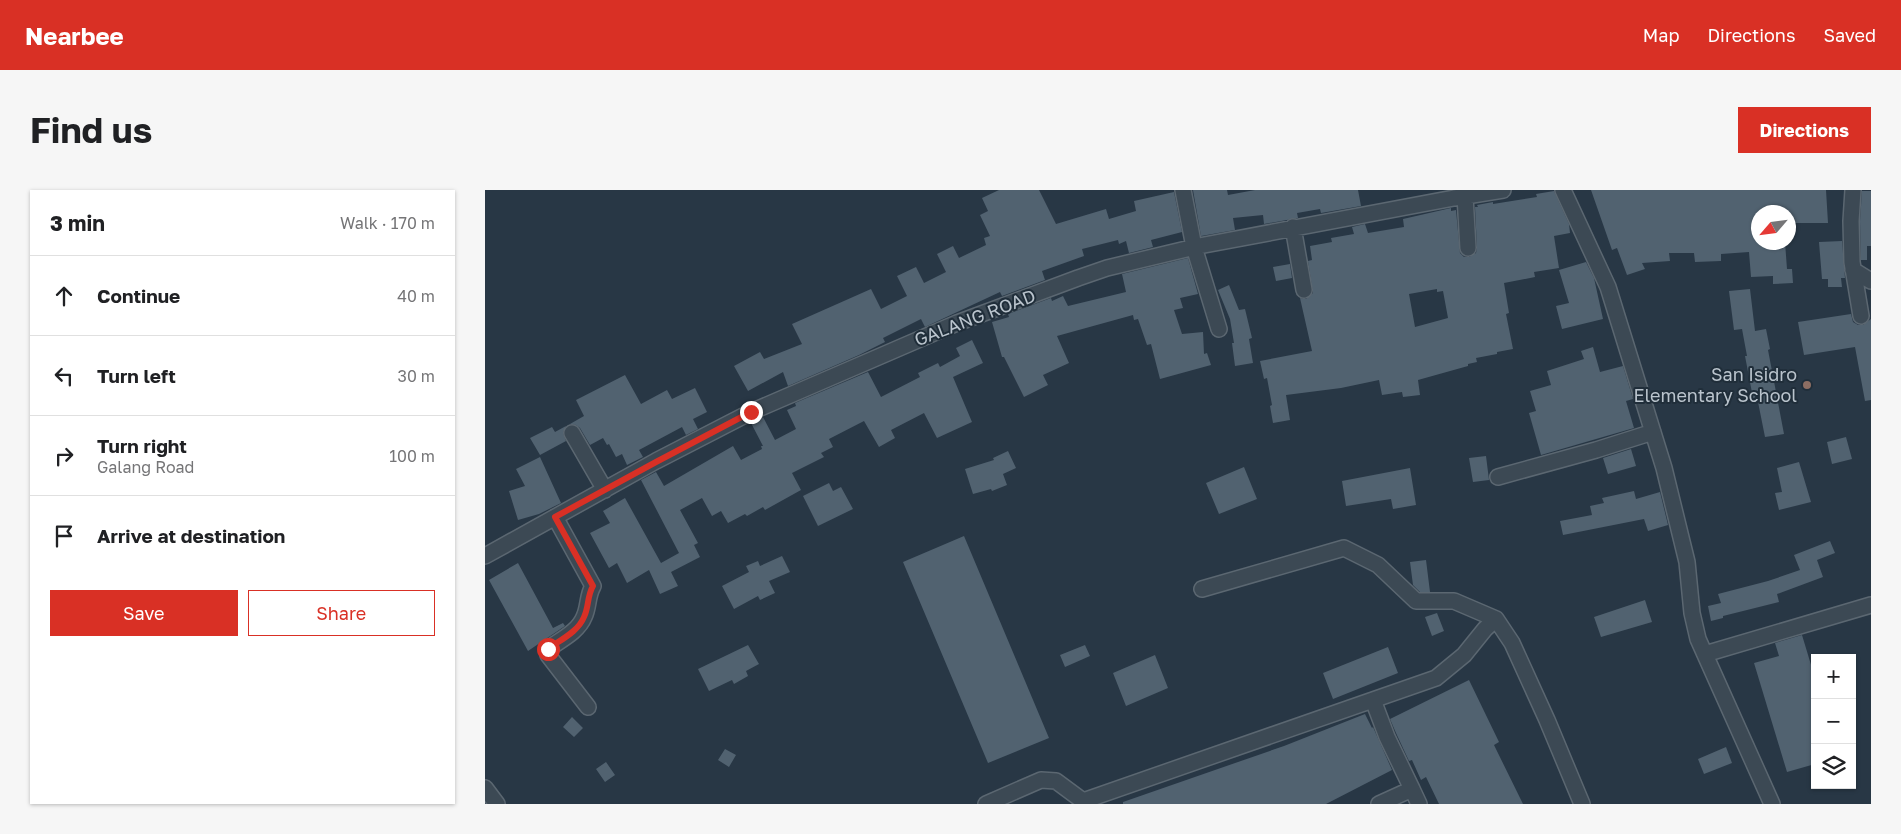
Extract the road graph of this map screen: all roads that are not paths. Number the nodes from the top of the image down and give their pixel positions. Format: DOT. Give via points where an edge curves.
graph roads {
  1 [pos="1183,190"];
  2 [pos="1503,190"];
  3 [pos="1563,190"];
  4 [pos="1853,190"];
  5 [pos="1457,194"];
  6 [pos="1293,228"];
  7 [pos="1194,247"];
  8 [pos="1468,248"];
  9 [pos="1853,270"];
  10 [pos="1871,281"];
  11 [pos="1304,290"];
  12 [pos="1861,316"];
  13 [pos="1219,329"];
  14 [pos="1653,432"];
  15 [pos="573,433"];
  16 [pos="1498,476"];
  17 [pos="605,490"];
  18 [pos="555,517"];
  19 [pos="485,556"];
  20 [pos="1201,589"];
  21 [pos="1871,605"];
  22 [pos="1496,619"];
  23 [pos="1705,654"];
  24 [pos="1373,700"];
  25 [pos="588,707"];
  26 [pos="485,788"];
  27 [pos="1412,789"];
  28 [pos="497,804"];
  29 [pos="986,804"];
  30 [pos="1379,804"];
  31 [pos="1419,804"];
  32 [pos="1582,804"];
  33 [pos="1772,804"];
  1 -- 7 [label="street"];
  2 -- 5 [label="street, GALANG ROAD"];
  3 -- 14 [label="street" via="1608,287"];
  4 -- 9 [label="street"];
  5 -- 6 [label="street, GALANG ROAD"];
  5 -- 8 [label="street"];
  6 -- 7 [label="street, GALANG ROAD"];
  6 -- 11 [label="street"];
  7 -- 13 [label="street"];
  7 -- 17 [label="street, GALANG ROAD" via="1107,268 957,323 751,412"];
  9 -- 10 [label="street"];
  9 -- 12 [label="street"];
  14 -- 16 [label="street"];
  14 -- 23 [label="street" via="1676,514 1687,562 1692,613"];
  15 -- 17 [label="street"];
  17 -- 18 [label="street, GALANG ROAD"];
  18 -- 19 [label="street, GALANG ROAD"];
  18 -- 25 [label="street" via="593,586 584,618 577,629 548,649 548,655"];
  20 -- 22 [label="street" via="1344,548 1378,565 1416,601 1454,601"];
  21 -- 23 [label="street"];
  22 -- 24 [label="street" via="1464,655 1436,678"];
  22 -- 32 [label="street" via="1511,643 1547,720"];
  23 -- 33 [label="street"];
  24 -- 27 [label="street"];
  24 -- 29 [label="street" via="1083,801 1056,781 1041,780"];
  26 -- 28 [label="street"];
  27 -- 30 [label="street"];
  27 -- 31 [label="street"];
}
